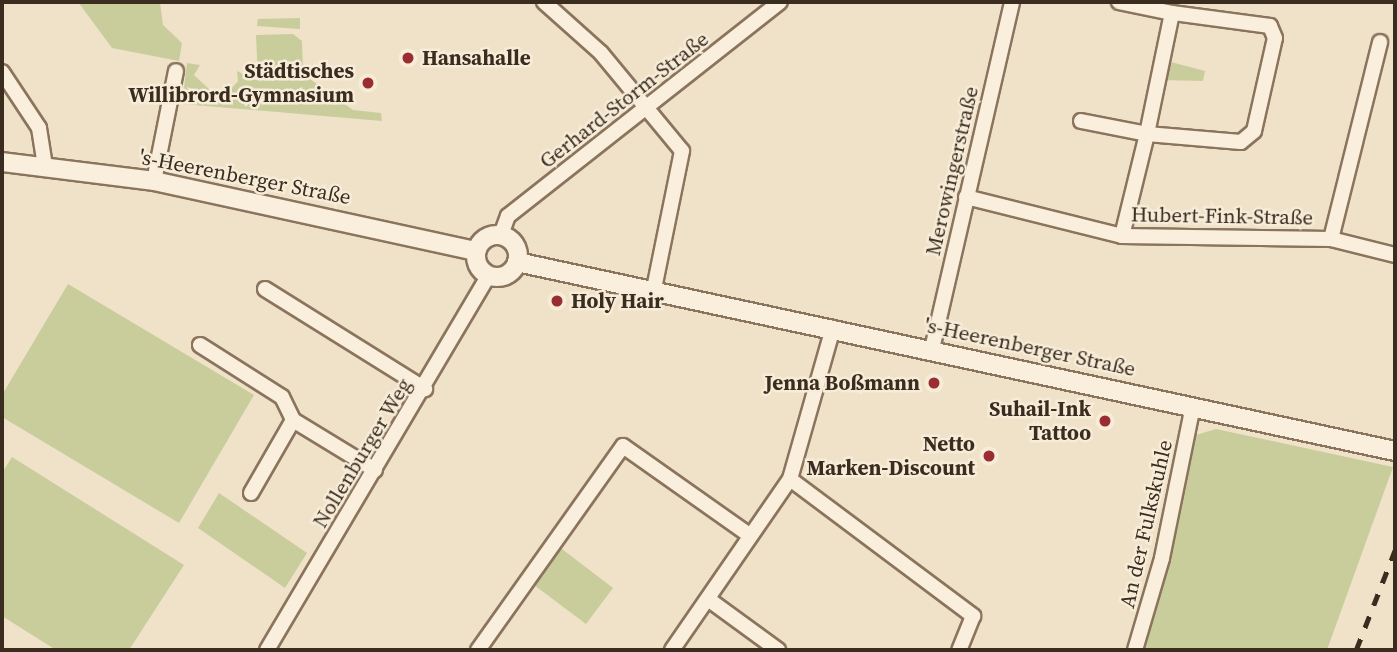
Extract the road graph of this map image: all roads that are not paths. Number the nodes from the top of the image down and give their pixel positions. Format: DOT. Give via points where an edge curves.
graph roads {
  1 [pos="544,2"];
  2 [pos="780,2"];
  3 [pos="1012,2"];
  4 [pos="1118,2"];
  5 [pos="1172,13"];
  6 [pos="1380,42"];
  7 [pos="176,71"];
  8 [pos="2,72"];
  9 [pos="647,109"];
  10 [pos="1081,121"];
  11 [pos="1147,134"];
  12 [pos="2,162"];
  13 [pos="45,164"];
  14 [pos="154,181"];
  15 [pos="966,197"];
  16 [pos="501,235"];
  17 [pos="1122,236"];
  18 [pos="1331,239"];
  19 [pos="477,251"];
  20 [pos="1395,255"];
  21 [pos="517,261"];
  22 [pos="489,275"];
  23 [pos="265,289"];
  24 [pos="654,289"];
  25 [pos="833,328"];
  26 [pos="200,345"];
  27 [pos="932,349"];
  28 [pos="425,389"];
  29 [pos="1193,406"];
  30 [pos="293,420"];
  31 [pos="1395,451"];
  32 [pos="375,470"];
  33 [pos="790,479"];
  34 [pos="251,493"];
  35 [pos="749,535"];
  36 [pos="708,599"];
  37 [pos="267,650"];
  38 [pos="478,650"];
  39 [pos="672,650"];
  40 [pos="778,650"];
  41 [pos="959,650"];
  42 [pos="1135,650"];
  1 -- 9 [label="street" via="601,53"];
  2 -- 9 [label="street, Gerhard-Storm-Straße"];
  3 -- 15 [label="street, Merowingerstraße"];
  4 -- 5 [label="street"];
  5 -- 11 [label="street"];
  5 -- 11 [label="street" via="1270,26 1275,38 1254,131 1241,142"];
  6 -- 18 [label="street"];
  7 -- 14 [label="street"];
  8 -- 13 [label="street" via="39,128"];
  9 -- 16 [label="street, Gerhard-Storm-Straße" via="508,216"];
  9 -- 24 [label="street" via="682,150"];
  10 -- 11 [label="street"];
  11 -- 17 [label="street"];
  12 -- 13 [label="street, 's-Heerenberger Straße"];
  13 -- 14 [label="street, 's-Heerenberger Straße"];
  14 -- 19 [label="street, 's-Heerenberger Straße"];
  15 -- 17 [label="street, Hubert-Fink-Straße"];
  15 -- 27 [label="street, Merowingerstraße"];
  16 -- 19 [label="street" via="487,237"];
  16 -- 21 [label="street" via="515,246"];
  17 -- 18 [label="street, Hubert-Fink-Straße"];
  18 -- 20 [label="street, Hubert-Fink-Straße"];
  19 -- 22 [label="street" via="477,264"];
  21 -- 22 [label="street" via="509,272"];
  21 -- 24 [label="street, 's-Heerenberger Straße"];
  22 -- 28 [label="street, Nollenburger Weg"];
  23 -- 28 [label="street"];
  24 -- 25 [label="street, 's-Heerenberger Straße"];
  25 -- 27 [label="street, 's-Heerenberger Straße"];
  25 -- 33 [label="street"];
  26 -- 30 [label="street" via="282,397"];
  27 -- 29 [label="street, 's-Heerenberger Straße"];
  28 -- 32 [label="street, Nollenburger Weg"];
  29 -- 31 [label="street, 's-Heerenberger Straße"];
  29 -- 42 [label="street, An der Fulkskuhle" via="1162,558"];
  30 -- 32 [label="street"];
  30 -- 34 [label="street"];
  32 -- 37 [label="street, Nollenburger Weg"];
  33 -- 35 [label="street"];
  33 -- 41 [label="street" via="973,616"];
  35 -- 36 [label="street"];
  35 -- 38 [label="street" via="623,446"];
  36 -- 39 [label="street"];
  36 -- 40 [label="street"];
}
